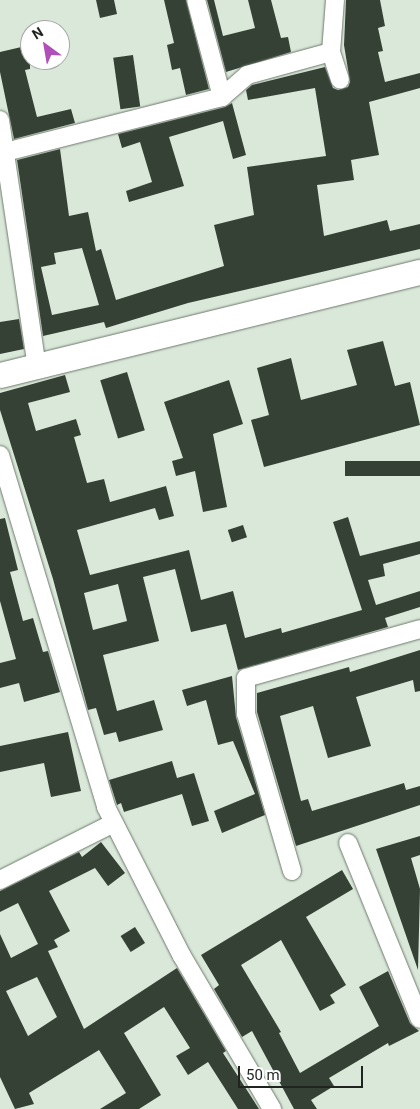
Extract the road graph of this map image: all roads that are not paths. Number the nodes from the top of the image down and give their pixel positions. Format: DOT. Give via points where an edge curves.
graph roads {
  1 [pos="196,0"];
  2 [pos="335,0"];
  3 [pos="331,52"];
  4 [pos="340,80"];
  5 [pos="222,97"];
  6 [pos="0,120"];
  7 [pos="5,152"];
  8 [pos="420,272"];
  9 [pos="37,367"];
  10 [pos="0,375"];
  11 [pos="0,455"];
  12 [pos="420,629"];
  13 [pos="114,823"];
  14 [pos="348,843"];
  15 [pos="292,872"];
  16 [pos="0,880"];
  17 [pos="420,1019"];
  18 [pos="272,1109"];
  1 -- 5 [label="street"];
  2 -- 3 [label="street"];
  3 -- 4 [label="street"];
  3 -- 5 [label="street" via="247,75"];
  5 -- 7 [label="street" via="45,145"];
  6 -- 7 [label="street"];
  7 -- 9 [label="street"];
  8 -- 9 [label="main road"];
  9 -- 10 [label="main road"];
  11 -- 13 [label="street" via="106,807"];
  12 -- 15 [label="street" via="246,678 246,714"];
  13 -- 16 [label="street"];
  13 -- 18 [label="street" via="182,956"];
  14 -- 17 [label="street"];
}
